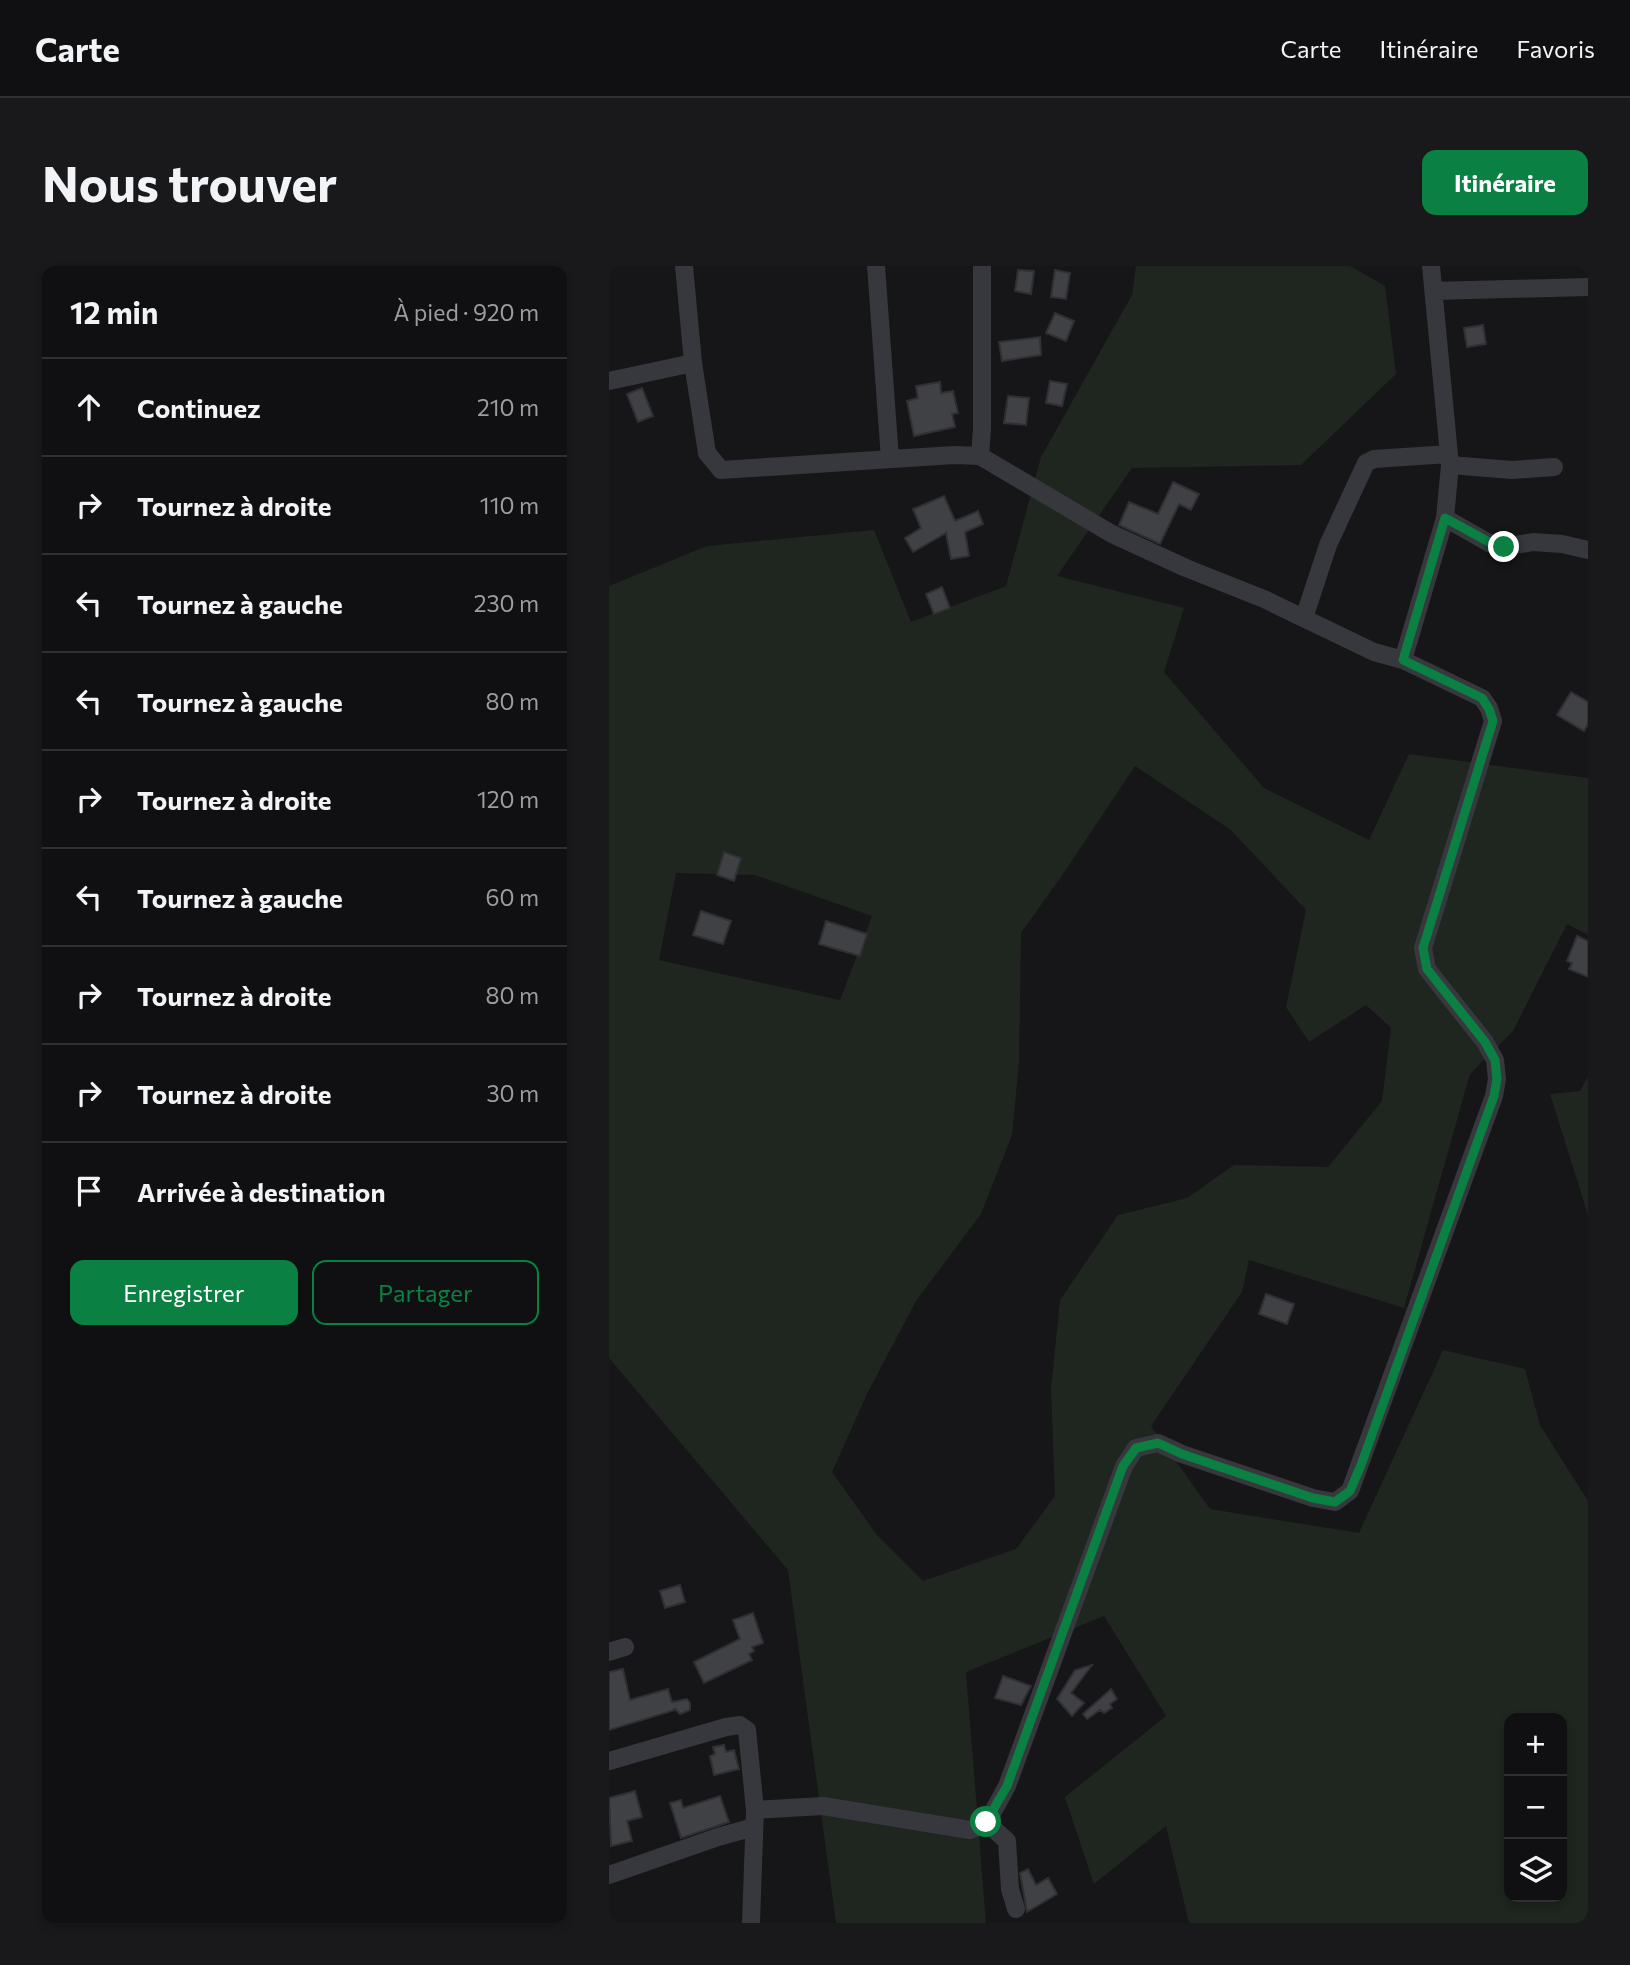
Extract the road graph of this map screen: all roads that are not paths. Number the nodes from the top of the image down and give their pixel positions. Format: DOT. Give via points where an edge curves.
graph roads {
  1 [pos="684,266"];
  2 [pos="876,266"];
  3 [pos="982,266"];
  4 [pos="1431,266"];
  5 [pos="1588,287"];
  6 [pos="1434,291"];
  7 [pos="693,363"];
  8 [pos="609,381"];
  9 [pos="980,456"];
  10 [pos="890,459"];
  11 [pos="1449,460"];
  12 [pos="1554,467"];
  13 [pos="1445,518"];
  14 [pos="1588,550"];
  15 [pos="1304,618"];
  16 [pos="1403,660"];
  17 [pos="609,1761"];
  18 [pos="754,1819"];
  19 [pos="986,1822"];
  20 [pos="609,1875"];
  21 [pos="1016,1909"];
  22 [pos="751,1923"];
  1 -- 7 [label="street"];
  2 -- 10 [label="street"];
  3 -- 9 [label="street"];
  4 -- 6 [label="street"];
  5 -- 6 [label="street"];
  6 -- 11 [label="street"];
  7 -- 8 [label="street"];
  7 -- 10 [label="street" via="707,453 721,470"];
  9 -- 10 [label="street"];
  9 -- 15 [label="street" via="1112,534"];
  11 -- 12 [label="street" via="1512,470"];
  11 -- 13 [label="street"];
  11 -- 15 [label="street" via="1374,459 1366,463 1328,545"];
  13 -- 14 [label="street" via="1504,547 1533,542"];
  13 -- 16 [label="street"];
  15 -- 16 [label="street" via="1374,652"];
  16 -- 19 [label="street" via="1482,698 1493,721 1423,948 1427,969 1495,1060 1494,1096 1350,1491 1335,1502 1313,1498 1158,1443 1136,1448 1123,1466 1007,1786"];
  17 -- 18 [label="street" via="740,1725 747,1730"];
  18 -- 19 [label="street" via="823,1806 970,1830"];
  18 -- 20 [label="street" via="718,1837"];
  18 -- 22 [label="street"];
  19 -- 21 [label="street" via="1007,1841"];
}
